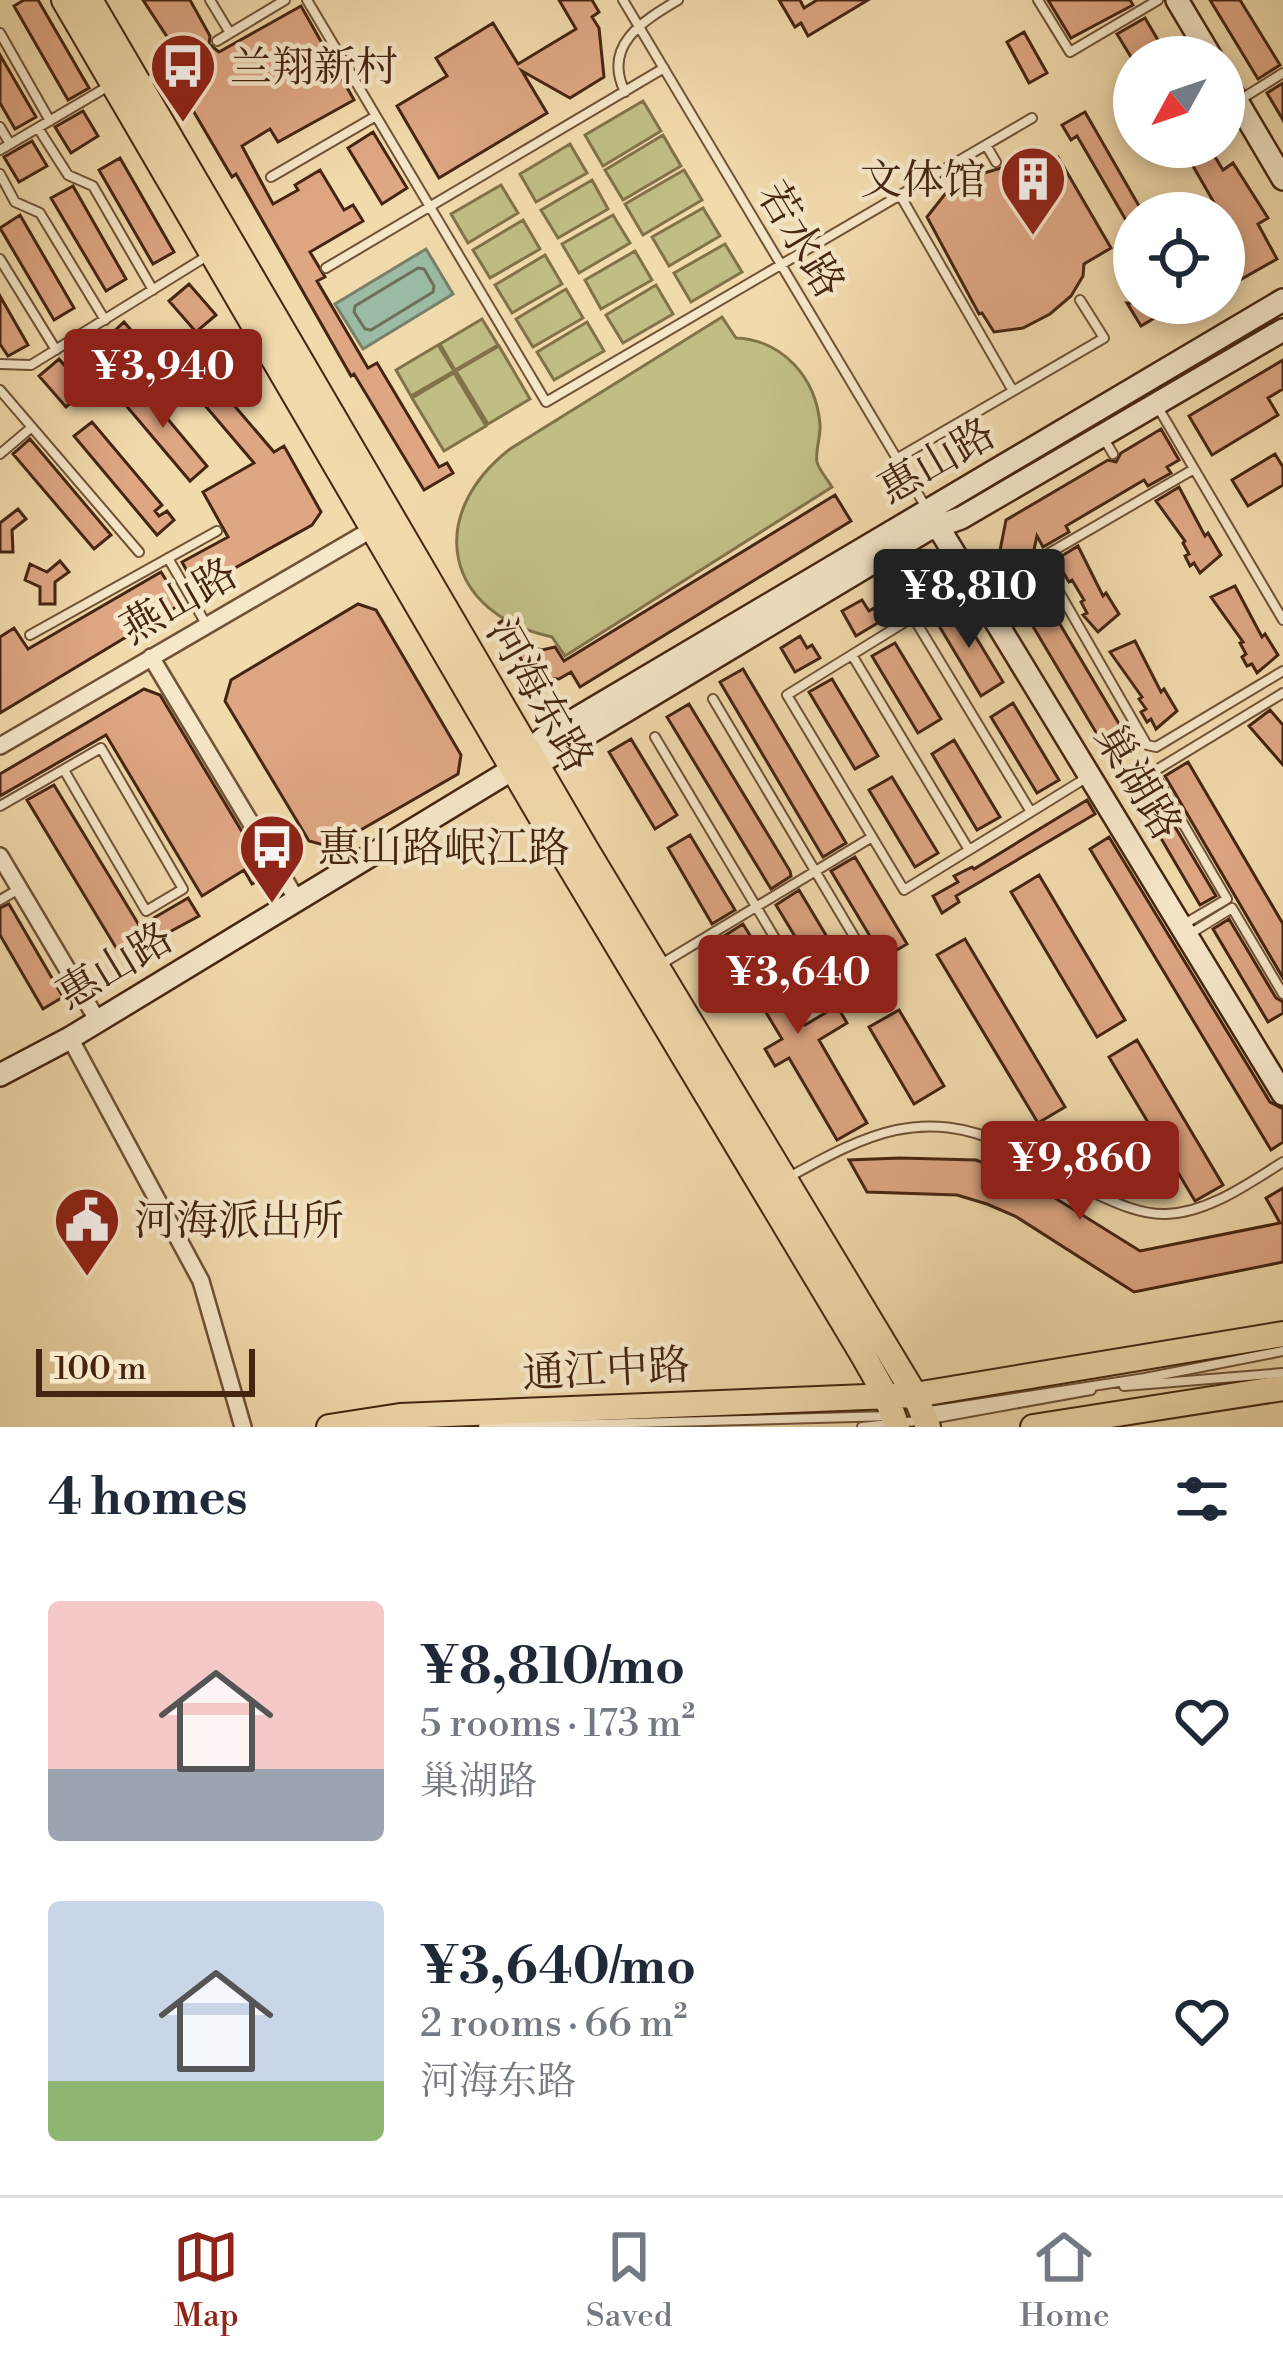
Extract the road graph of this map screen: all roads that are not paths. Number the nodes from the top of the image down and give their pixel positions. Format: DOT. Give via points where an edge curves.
graph roads {
  1 [pos="64,0"];
  2 [pos="90,0"];
  3 [pos="210,0"];
  4 [pos="285,0"];
  5 [pos="307,0"];
  6 [pos="623,0"];
  7 [pos="678,0"];
  8 [pos="1038,0"];
  9 [pos="1158,0"];
  10 [pos="1177,0"];
  11 [pos="638,24"];
  12 [pos="0,33"];
  13 [pos="230,33"];
  14 [pos="1198,36"];
  15 [pos="217,41"];
  16 [pos="178,63"];
  17 [pos="664,68"];
  18 [pos="1283,73"];
  19 [pos="112,83"];
  20 [pos="140,86"];
  21 [pos="625,92"];
  22 [pos="1245,96"];
  23 [pos="1245,115"];
  24 [pos="376,116"];
  25 [pos="1032,118"];
  26 [pos="50,121"];
  27 [pos="0,127"];
  28 [pos="38,128"];
  29 [pos="10,144"];
  30 [pos="986,145"];
  31 [pos="0,150"];
  32 [pos="996,162"];
  33 [pos="0,174"];
  34 [pos="271,177"];
  35 [pos="1283,179"];
  36 [pos="900,194"];
  37 [pos="430,206"];
  38 [pos="212,254"];
  39 [pos="0,259"];
  40 [pos="781,263"];
  41 [pos="326,268"];
  42 [pos="153,290"];
  43 [pos="1080,300"];
  44 [pos="1283,300"];
  45 [pos="105,320"];
  46 [pos="1283,330"];
  47 [pos="56,350"];
  48 [pos="0,364"];
  49 [pos="0,390"];
  50 [pos="1013,391"];
  51 [pos="1156,404"];
  52 [pos="32,427"];
  53 [pos="0,454"];
  54 [pos="898,458"];
  55 [pos="1194,469"];
  56 [pos="933,518"];
  57 [pos="382,523"];
  58 [pos="217,531"];
  59 [pos="140,552"];
  60 [pos="168,558"];
  61 [pos="1283,620"];
  62 [pos="206,626"];
  63 [pos="30,634"];
  64 [pos="852,655"];
  65 [pos="152,658"];
  66 [pos="1283,671"];
  67 [pos="1283,693"];
  68 [pos="713,699"];
  69 [pos="656,736"];
  70 [pos="0,746"];
  71 [pos="525,761"];
  72 [pos="64,770"];
  73 [pos="1090,776"];
  74 [pos="0,806"];
  75 [pos="1031,812"];
  76 [pos="872,837"];
  77 [pos="969,850"];
  78 [pos="0,856"];
  79 [pos="815,872"];
  80 [pos="20,889"];
  81 [pos="0,900"];
  82 [pos="297,900"];
  83 [pos="756,907"];
  84 [pos="1184,931"];
  85 [pos="871,965"];
  86 [pos="657,967"];
  87 [pos="1283,994"];
  88 [pos="813,1002"];
  89 [pos="98,1021"];
  90 [pos="70,1038"];
  91 [pos="0,1075"];
  92 [pos="1283,1094"];
  93 [pos="1283,1162"];
  94 [pos="785,1179"];
  95 [pos="1283,1334"];
  96 [pos="1283,1351"];
  97 [pos="1283,1373"];
  98 [pos="1283,1388"];
  99 [pos="922,1414"];
  100 [pos="893,1416"];
  101 [pos="243,1427"];
  102 [pos="329,1427"];
  103 [pos="483,1427"];
  104 [pos="862,1427"];
  105 [pos="1033,1427"];
  1 -- 19 [label="main road, 河海东路"];
  2 -- 20 [label="main road, 河海东路"];
  3 -- 13 [label="lane"];
  4 -- 13 [label="lane"];
  5 -- 24 [label="lane"];
  6 -- 11 [label="lane, 若水路"];
  7 -- 11 [label="lane"];
  8 -- 9 [label="lane" via="1070,52"];
  10 -- 14 [label="street"];
  11 -- 17 [label="lane, 若水路"];
  11 -- 21 [label="lane" via="624,38"];
  12 -- 26 [label="lane"];
  13 -- 15 [label="lane"];
  16 -- 20 [label="lane"];
  17 -- 21 [label="lane"];
  17 -- 40 [label="lane, 若水路"];
  18 -- 22 [label="lane"];
  19 -- 26 [label="lane"];
  19 -- 38 [label="main road, 河海东路"];
  20 -- 57 [label="main road, 河海东路"];
  21 -- 37 [label="lane"];
  23 -- 35 [label="street"];
  24 -- 34 [label="lane"];
  24 -- 37 [label="lane"];
  25 -- 30 [label="lane"];
  26 -- 28 [label="lane"];
  27 -- 29 [label="lane"];
  28 -- 29 [label="lane"];
  28 -- 42 [label="lane" via="68,175 93,186"];
  29 -- 31 [label="lane"];
  30 -- 32 [label="lane"];
  30 -- 36 [label="lane"];
  33 -- 45 [label="lane" via="15,202 40,213"];
  36 -- 40 [label="lane"];
  36 -- 50 [label="lane"];
  37 -- 40 [label="lane" via="546,402"];
  37 -- 41 [label="lane"];
  38 -- 42 [label="lane"];
  38 -- 57 [label="main road, 河海东路"];
  39 -- 47 [label="lane"];
  40 -- 54 [label="lane, 若水路"];
  42 -- 45 [label="lane"];
  43 -- 50 [label="lane" via="1104,338"];
  44 -- 56 [label="street, 惠山路"];
  45 -- 47 [label="lane"];
  46 -- 51 [label="street, 惠山路"];
  47 -- 48 [label="lane" via="31,365"];
  49 -- 52 [label="lane"];
  50 -- 54 [label="lane"];
  51 -- 55 [label="lane"];
  51 -- 56 [label="street, 惠山路" via="1108,445 961,518"];
  52 -- 53 [label="lane"];
  52 -- 59 [label="lane"];
  54 -- 56 [label="lane, 若水路"];
  55 -- 61 [label="lane"];
  55 -- 66 [label="lane" via="1138,495 1043,563 1147,745 1156,747"];
  56 -- 71 [label="street, 惠山路"];
  56 -- 73 [label="street, 巢湖路"];
  57 -- 62 [label="street, 燕山路"];
  57 -- 71 [label="main road, 河海东路"];
  58 -- 60 [label="lane"];
  60 -- 62 [label="lane"];
  60 -- 63 [label="lane"];
  62 -- 65 [label="street, 燕山路"];
  64 -- 75 [label="lane" via="913,617"];
  64 -- 76 [label="lane" via="787,694"];
  64 -- 77 [label="lane"];
  65 -- 70 [label="street, 燕山路"];
  65 -- 82 [label="street"];
  67 -- 84 [label="lane" via="1153,772 1227,899"];
  68 -- 79 [label="lane"];
  69 -- 83 [label="lane"];
  71 -- 82 [label="street, 惠山路"];
  71 -- 86 [label="main road, 河海东路"];
  71 -- 100 [label="main road, 河海东路"];
  72 -- 72 [label="lane" via="101,748 183,889 146,911"];
  72 -- 74 [label="lane"];
  73 -- 75 [label="lane"];
  73 -- 84 [label="street, 巢湖路"];
  75 -- 77 [label="lane"];
  76 -- 77 [label="lane" via="904,890"];
  76 -- 79 [label="lane"];
  78 -- 80 [label="street"];
  79 -- 83 [label="lane"];
  79 -- 85 [label="lane"];
  80 -- 81 [label="lane"];
  80 -- 89 [label="street"];
  82 -- 89 [label="street, 惠山路"];
  83 -- 86 [label="lane"];
  83 -- 88 [label="lane"];
  84 -- 87 [label="lane" via="1232,908"];
  84 -- 92 [label="street, 巢湖路"];
  86 -- 94 [label="main road, 河海东路"];
  89 -- 90 [label="street, 惠山路"];
  90 -- 91 [label="street, 惠山路"];
  90 -- 101 [label="street" via="201,1281"];
  93 -- 94 [label="lane" via="1202,1206 1166,1214 1124,1206 1007,1144 951,1126 903,1126 857,1139"];
  94 -- 99 [label="main road, 河海东路"];
  95 -- 99 [label="main road"];
  96 -- 99 [label="lane"];
  97 -- 99 [label="lane"];
  98 -- 105 [label="main road"];
  99 -- 100 [label="main road, 通江中路"];
  100 -- 102 [label="main road, 通江中路" via="400,1416"];
  100 -- 103 [label="lane"];
  100 -- 104 [label="lane"];
}
